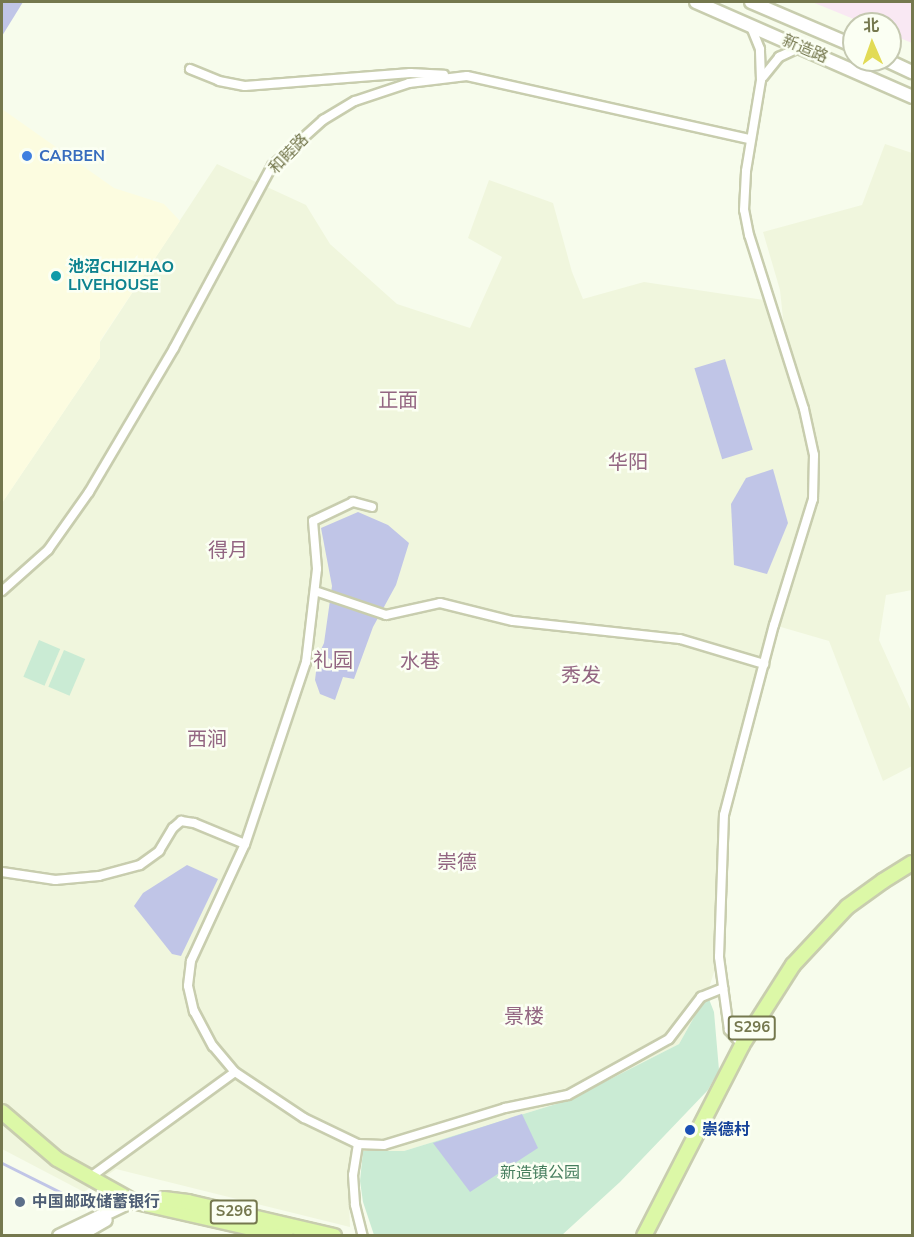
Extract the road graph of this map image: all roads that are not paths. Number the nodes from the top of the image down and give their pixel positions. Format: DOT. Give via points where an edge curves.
graph roads {
  1 [pos="696,2"];
  2 [pos="751,2"];
  3 [pos="748,24"];
  4 [pos="842,41"];
  5 [pos="800,47"];
  6 [pos="190,69"];
  7 [pos="467,76"];
  8 [pos="761,80"];
  9 [pos="912,97"];
  10 [pos="750,139"];
  11 [pos="372,507"];
  12 [pos="2,591"];
  13 [pos="315,591"];
  14 [pos="764,664"];
  15 [pos="245,844"];
  16 [pos="912,864"];
  17 [pos="2,872"];
  18 [pos="723,988"];
  19 [pos="742,1045"];
  20 [pos="235,1072"];
  21 [pos="2,1112"];
  22 [pos="358,1144"];
  23 [pos="89,1178"];
  24 [pos="138,1203"];
  25 [pos="59,1236"];
  26 [pos="78,1236"];
  27 [pos="286,1236"];
  28 [pos="334,1236"];
  29 [pos="363,1236"];
  30 [pos="644,1236"];
  1 -- 3 [label="main road, 新造路"];
  2 -- 4 [label="main road, 新造路"];
  3 -- 5 [label="main road, 新造路"];
  3 -- 8 [label="street" via="760,49"];
  5 -- 8 [label="street" via="779,57"];
  5 -- 9 [label="main road, 新造路"];
  6 -- 7 [label="street" via="245,86 410,73"];
  7 -- 10 [label="street, 和睦路"];
  7 -- 12 [label="street, 和睦路" via="409,83 355,101 323,120 272,166 179,339 89,492 48,550"];
  8 -- 10 [label="street"];
  10 -- 14 [label="street" via="744,210 748,235 804,409 814,455 813,499"];
  11 -- 13 [label="street" via="352,502 313,521"];
  13 -- 14 [label="street" via="386,615 440,603 513,621 680,639"];
  13 -- 15 [label="street" via="306,662"];
  14 -- 18 [label="street" via="724,815 719,957"];
  15 -- 17 [label="street" via="194,822 181,821 159,850 140,865 99,876 55,880"];
  15 -- 20 [label="street" via="191,961 188,986 194,1011 213,1046"];
  16 -- 19 [label="main road, S296" via="864,894 816,938 774,992"];
  18 -- 19 [label="street" via="729,1030"];
  18 -- 22 [label="street" via="701,997 669,1039 568,1095 505,1108 384,1144"];
  19 -- 30 [label="main road, S296"];
  20 -- 22 [label="street" via="304,1119"];
  20 -- 23 [label="street"];
  21 -- 23 [label="main road, S296" via="57,1159"];
  22 -- 29 [label="street" via="352,1175"];
  23 -- 24 [label="main road, S296"];
  24 -- 25 [label="main road"];
  24 -- 26 [label="main road"];
  24 -- 27 [label="main road, S296"];
  24 -- 28 [label="main road, S296" via="158,1199 189,1202"];
}
